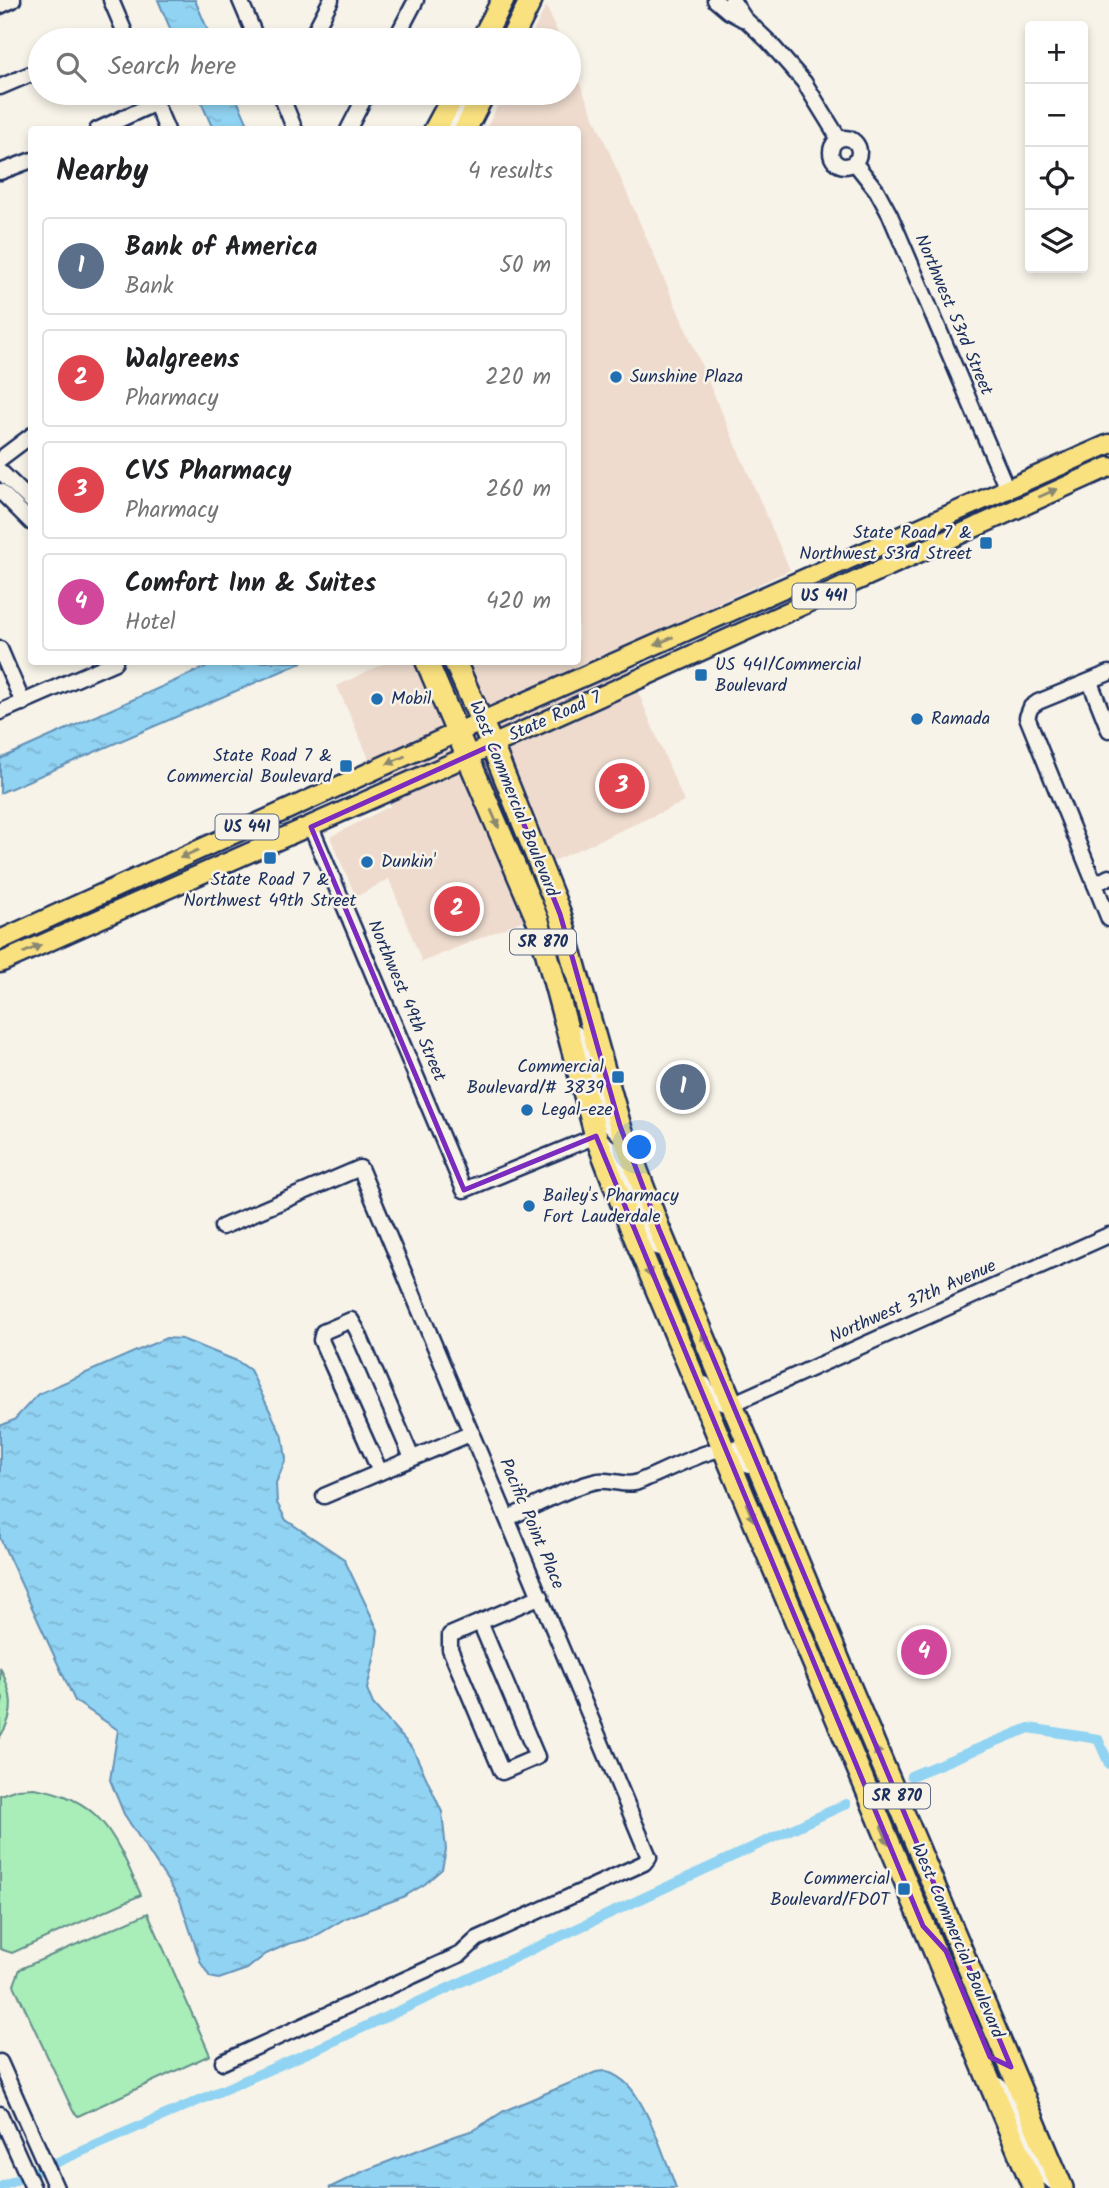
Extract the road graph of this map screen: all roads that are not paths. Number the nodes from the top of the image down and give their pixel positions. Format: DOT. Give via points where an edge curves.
graph roads {
  1 [pos="13,0"];
  2 [pos="111,0"];
  3 [pos="240,0"];
  4 [pos="331,0"];
  5 [pos="415,0"];
  6 [pos="531,0"];
  7 [pos="715,0"];
  8 [pos="732,0"];
  9 [pos="502,3"];
  10 [pos="0,6"];
  11 [pos="743,19"];
  12 [pos="123,28"];
  13 [pos="252,28"];
  14 [pos="316,28"];
  15 [pos="401,28"];
  16 [pos="488,28"];
  17 [pos="496,28"];
  18 [pos="517,28"];
  19 [pos="28,75"];
  20 [pos="0,87"];
  21 [pos="141,105"];
  22 [pos="156,105"];
  23 [pos="285,105"];
  24 [pos="361,105"];
  25 [pos="449,105"];
  26 [pos="462,105"];
  27 [pos="478,105"];
  28 [pos="104,126"];
  29 [pos="165,126"];
  30 [pos="293,126"];
  31 [pos="350,126"];
  32 [pos="437,126"];
  33 [pos="450,126"];
  34 [pos="467,126"];
  35 [pos="28,165"];
  36 [pos="0,172"];
  37 [pos="28,438"];
  38 [pos="1109,444"];
  39 [pos="0,459"];
  40 [pos="1109,467"];
  41 [pos="0,471"];
  42 [pos="1040,474"];
  43 [pos="1007,489"];
  44 [pos="0,491"];
  45 [pos="28,498"];
  46 [pos="1015,508"];
  47 [pos="28,519"];
  48 [pos="988,521"];
  49 [pos="823,569"];
  50 [pos="807,604"];
  51 [pos="0,649"];
  52 [pos="428,665"];
  53 [pos="456,665"];
  54 [pos="90,667"];
  55 [pos="1109,673"];
  56 [pos="1090,682"];
  57 [pos="23,703"];
  58 [pos="0,712"];
  59 [pos="481,721"];
  60 [pos="1109,730"];
  61 [pos="458,732"];
  62 [pos="492,745"];
  63 [pos="468,756"];
  64 [pos="310,827"];
  65 [pos="1109,877"];
  66 [pos="1094,884"];
  67 [pos="1109,919"];
  68 [pos="0,940"];
  69 [pos="0,963"];
  70 [pos="566,1029"];
  71 [pos="596,1136"];
  72 [pos="625,1139"];
  73 [pos="222,1227"];
  74 [pos="1109,1235"];
  75 [pos="668,1249"];
  76 [pos="686,1360"];
  77 [pos="732,1404"];
  78 [pos="472,1433"];
  79 [pos="723,1449"];
  80 [pos="412,1458"];
  81 [pos="380,1472"];
  82 [pos="324,1496"];
  83 [pos="772,1499"];
  84 [pos="508,1518"];
  85 [pos="541,1596"];
  86 [pos="480,1622"];
  87 [pos="923,1926"];
  88 [pos="0,2062"];
  89 [pos="223,2062"];
  90 [pos="1011,2067"];
  91 [pos="986,2076"];
  92 [pos="0,2114"];
  93 [pos="33,2188"];
  94 [pos="56,2188"];
  95 [pos="1034,2188"];
  96 [pos="1061,2188"];
  1 -- 10 [label="street"];
  2 -- 12 [label="street"];
  3 -- 13 [label="street"];
  4 -- 14 [label="street"];
  5 -- 15 [label="street"];
  6 -- 18 [label="highway"];
  7 -- 11 [label="street"];
  8 -- 11 [label="street"];
  9 -- 16 [label="highway"];
  9 -- 17 [label="street"];
  11 -- 43 [label="street, Northwest 53rd Street" via="804,82 839,139 832,146 836,162 854,162 877,191"];
  19 -- 20 [label="street"];
  21 -- 28 [label="street"];
  22 -- 29 [label="street"];
  23 -- 30 [label="street"];
  24 -- 31 [label="street"];
  25 -- 32 [label="highway"];
  26 -- 33 [label="street"];
  27 -- 34 [label="highway"];
  35 -- 36 [label="street"];
  37 -- 39 [label="street"];
  38 -- 42 [label="main road, State Road 7 / US 441"];
  46 -- 40 [label="main road, State Road 7 / US 441, one-way"];
  41 -- 45 [label="street"];
  42 -- 43 [label="main road, State Road 7 / US 441"];
  42 -- 46 [label="main road"];
  43 -- 48 [label="main road" via="1002,508"];
  43 -- 49 [label="main road, State Road 7 / US 441"];
  44 -- 47 [label="street"];
  46 -- 48 [label="main road, State Road 7 / US 441"];
  48 -- 50 [label="main road, State Road 7 / US 441"];
  49 -- 50 [label="main road" via="810,583"];
  49 -- 59 [label="main road, State Road 7 / US 441, one-way"];
  50 -- 62 [label="main road, State Road 7 / US 441"];
  51 -- 57 [label="street"];
  52 -- 61 [label="highway, West Commercial Boulevard / SR 870"];
  53 -- 59 [label="highway, West Commercial Boulevard / SR 870"];
  54 -- 57 [label="street"];
  55 -- 56 [label="street"];
  56 -- 60 [label="street"];
  56 -- 66 [label="street" via="1038,702 1027,712"];
  57 -- 58 [label="street"];
  59 -- 61 [label="main road, State Road 7 / US 441"];
  59 -- 62 [label="highway, West Commercial Boulevard / SR 870"];
  61 -- 63 [label="highway, West Commercial Boulevard / SR 870"];
  61 -- 68 [label="main road, State Road 7 / US 441, one-way"];
  62 -- 63 [label="main road, State Road 7 / US 441"];
  62 -- 72 [label="highway, West Commercial Boulevard / SR 870" via="560,914"];
  63 -- 64 [label="main road, State Road 7 / US 441"];
  63 -- 70 [label="highway, West Commercial Boulevard / SR 870, one-way" via="538,921"];
  69 -- 64 [label="main road, State Road 7 / US 441, one-way"];
  64 -- 71 [label="street, Northwest 49th Street" via="464,1190"];
  65 -- 66 [label="street"];
  66 -- 67 [label="street"];
  70 -- 71 [label="highway, West Commercial Boulevard / SR 870"];
  70 -- 72 [label="street, West Commercial Boulevard" via="573,1028 583,1047 606,1121"];
  71 -- 75 [label="street, West Commercial Boulevard" via="614,1151 652,1243"];
  71 -- 76 [label="highway, West Commercial Boulevard / SR 870, one-way"];
  72 -- 75 [label="highway, West Commercial Boulevard / SR 870"];
  73 -- 78 [label="street, Pacific Point Place" via="360,1168"];
  74 -- 77 [label="street, Northwest 37th Avenue"];
  77 -- 75 [label="highway, West Commercial Boulevard / SR 870, one-way"];
  76 -- 77 [label="street, West Commercial Boulevard" via="713,1397 724,1405"];
  76 -- 79 [label="highway, West Commercial Boulevard / SR 870"];
  77 -- 83 [label="highway, West Commercial Boulevard / SR 870"];
  78 -- 80 [label="street"];
  78 -- 84 [label="street, Pacific Point Place"];
  79 -- 83 [label="street, West Commercial Boulevard" via="741,1452 760,1490"];
  79 -- 84 [label="street" via="632,1484 599,1481"];
  79 -- 87 [label="highway, West Commercial Boulevard / SR 870, one-way"];
  80 -- 81 [label="street"];
  80 -- 81 [label="street" via="351,1320 323,1332 321,1340"];
  81 -- 82 [label="street"];
  90 -- 83 [label="highway, West Commercial Boulevard / SR 870, one-way"];
  84 -- 85 [label="street, Pacific Point Place"];
  85 -- 86 [label="street"];
  85 -- 89 [label="street, Pacific Point Place" via="649,1857 477,1940 461,1954"];
  86 -- 86 [label="street" via="450,1635 450,1649 502,1772 537,1757"];
  87 -- 90 [label="highway" via="946,1951 990,2057"];
  87 -- 91 [label="highway, West Commercial Boulevard / SR 870"];
  88 -- 94 [label="street"];
  90 -- 96 [label="highway, West Commercial Boulevard / SR 870"];
  91 -- 95 [label="highway, West Commercial Boulevard / SR 870"];
  91 -- 96 [label="street, West Commercial Boulevard" via="1004,2090 1041,2172"];
  92 -- 93 [label="street"];
}
